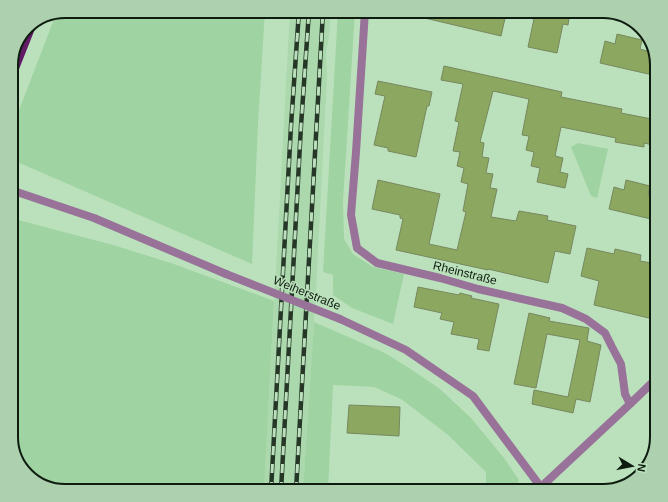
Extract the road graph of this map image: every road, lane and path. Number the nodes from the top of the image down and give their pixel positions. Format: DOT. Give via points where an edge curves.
graph roads {
  1 [pos="365,18"];
  2 [pos="25,41"];
  3 [pos="20,54"];
  4 [pos="18,192"];
  5 [pos="650,385"];
  6 [pos="630,404"];
  7 [pos="538,484"];
  8 [pos="547,484"];
  1 -- 6 [label="street, Rheinstraße" via="351,215 357,248 377,263 562,308 586,319 605,334 621,364 625,394"];
  2 -- 3 [label="main road"];
  4 -- 7 [label="street, Weiherstraße, bridge" via="94,218 340,319 406,350 473,396"];
  5 -- 6 [label="street"];
  6 -- 8 [label="street"];
}
